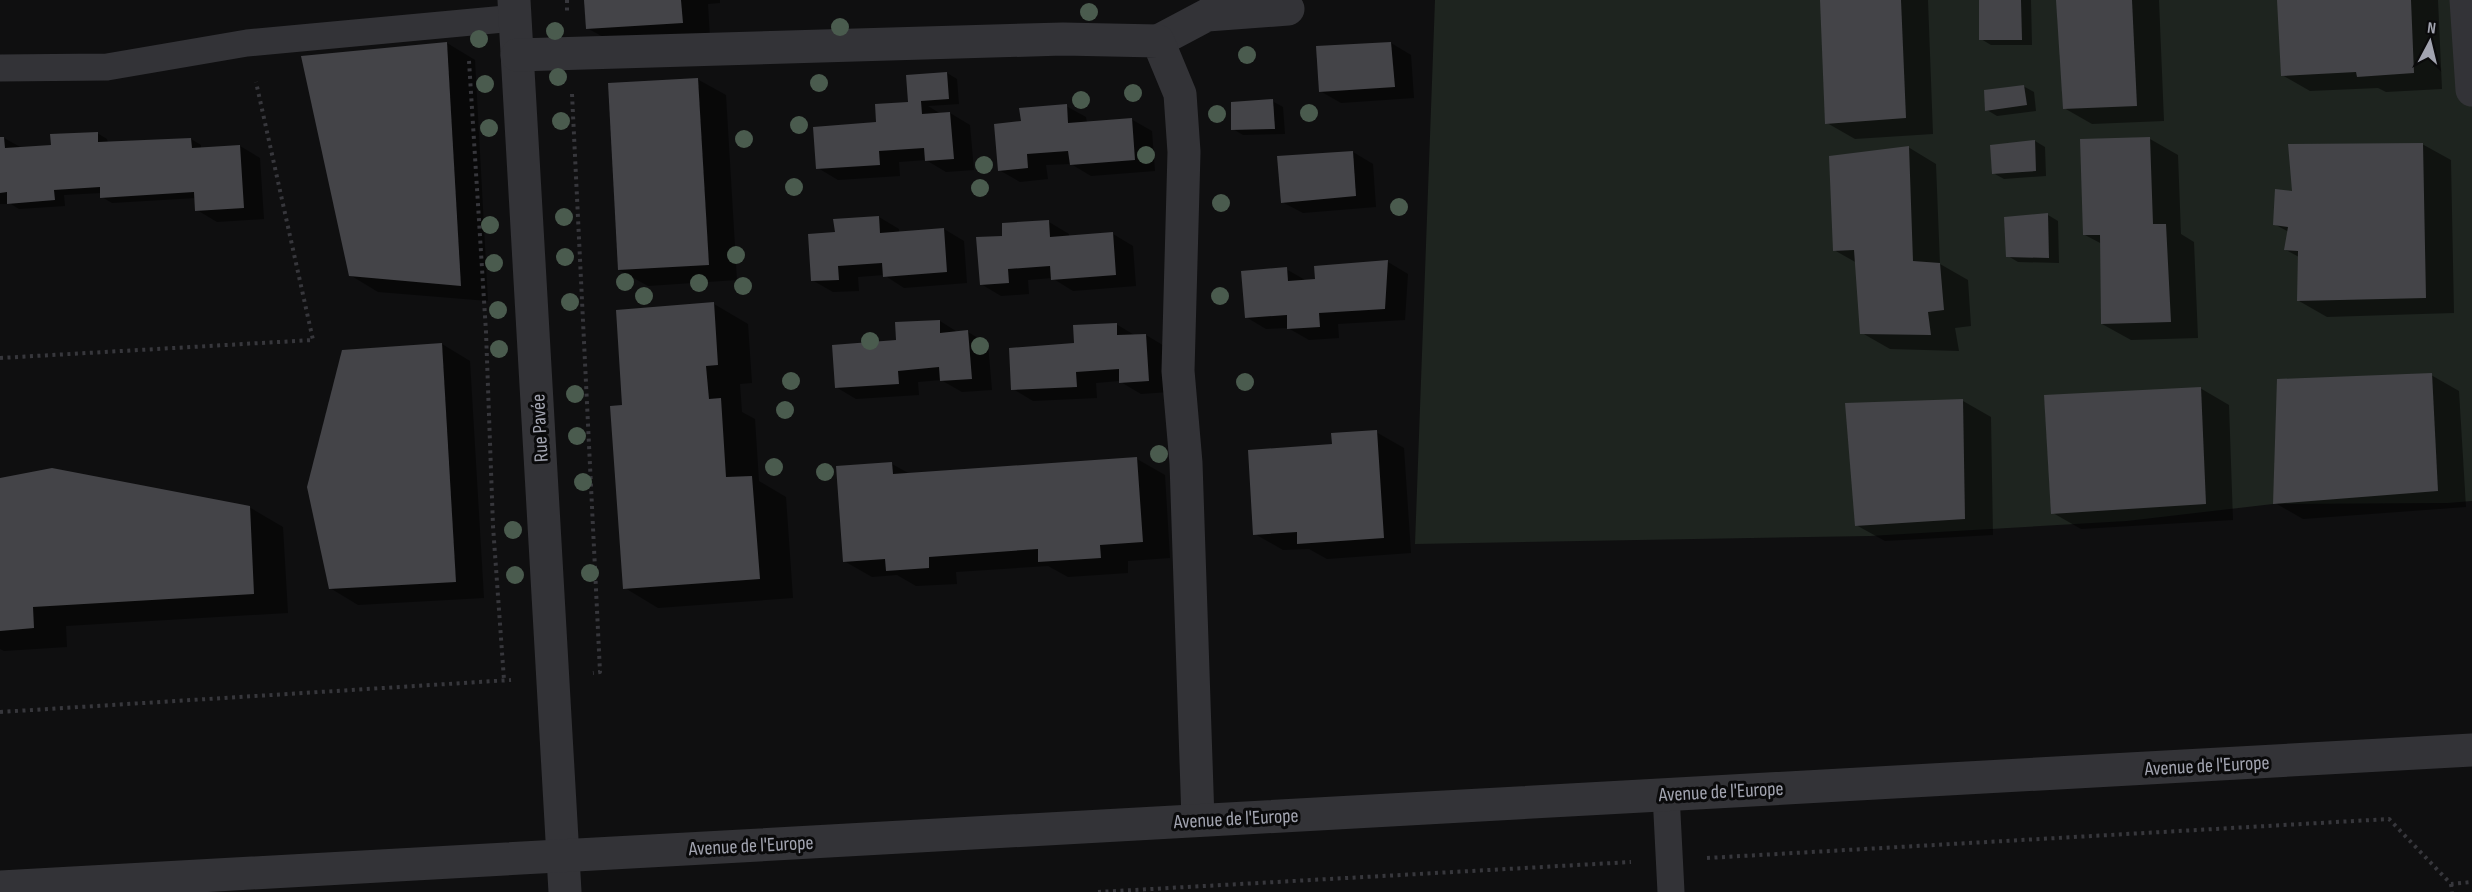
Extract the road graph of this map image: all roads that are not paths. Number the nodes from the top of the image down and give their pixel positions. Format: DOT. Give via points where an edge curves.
graph roads {
  1 [pos="2466,0"];
  2 [pos="514,9"];
  3 [pos="1288,9"];
  4 [pos="1158,41"];
  5 [pos="517,55"];
  6 [pos="0,68"];
  7 [pos="2472,90"];
  8 [pos="2472,750"];
  9 [pos="1666,794"];
  10 [pos="1198,820"];
  11 [pos="562,856"];
  12 [pos="0,887"];
  13 [pos="565,892"];
  14 [pos="1671,892"];
  1 -- 7 [label="street"];
  2 -- 5 [label="street, Rue Pavée"];
  2 -- 6 [label="lane" via="467,22 247,43 107,67"];
  3 -- 4 [label="street" via="1208,15"];
  4 -- 5 [label="street" via="1063,39"];
  4 -- 10 [label="street" via="1180,94 1184,152 1178,371 1186,463"];
  5 -- 11 [label="street, Rue Pavée"];
  8 -- 9 [label="street, Avenue de l'Europe"];
  9 -- 10 [label="street, Avenue de l'Europe"];
  9 -- 14 [label="lane"];
  10 -- 11 [label="street, Avenue de l'Europe"];
  11 -- 12 [label="street, Avenue de l'Europe"];
  11 -- 13 [label="street, Rue Pavée"];
}
